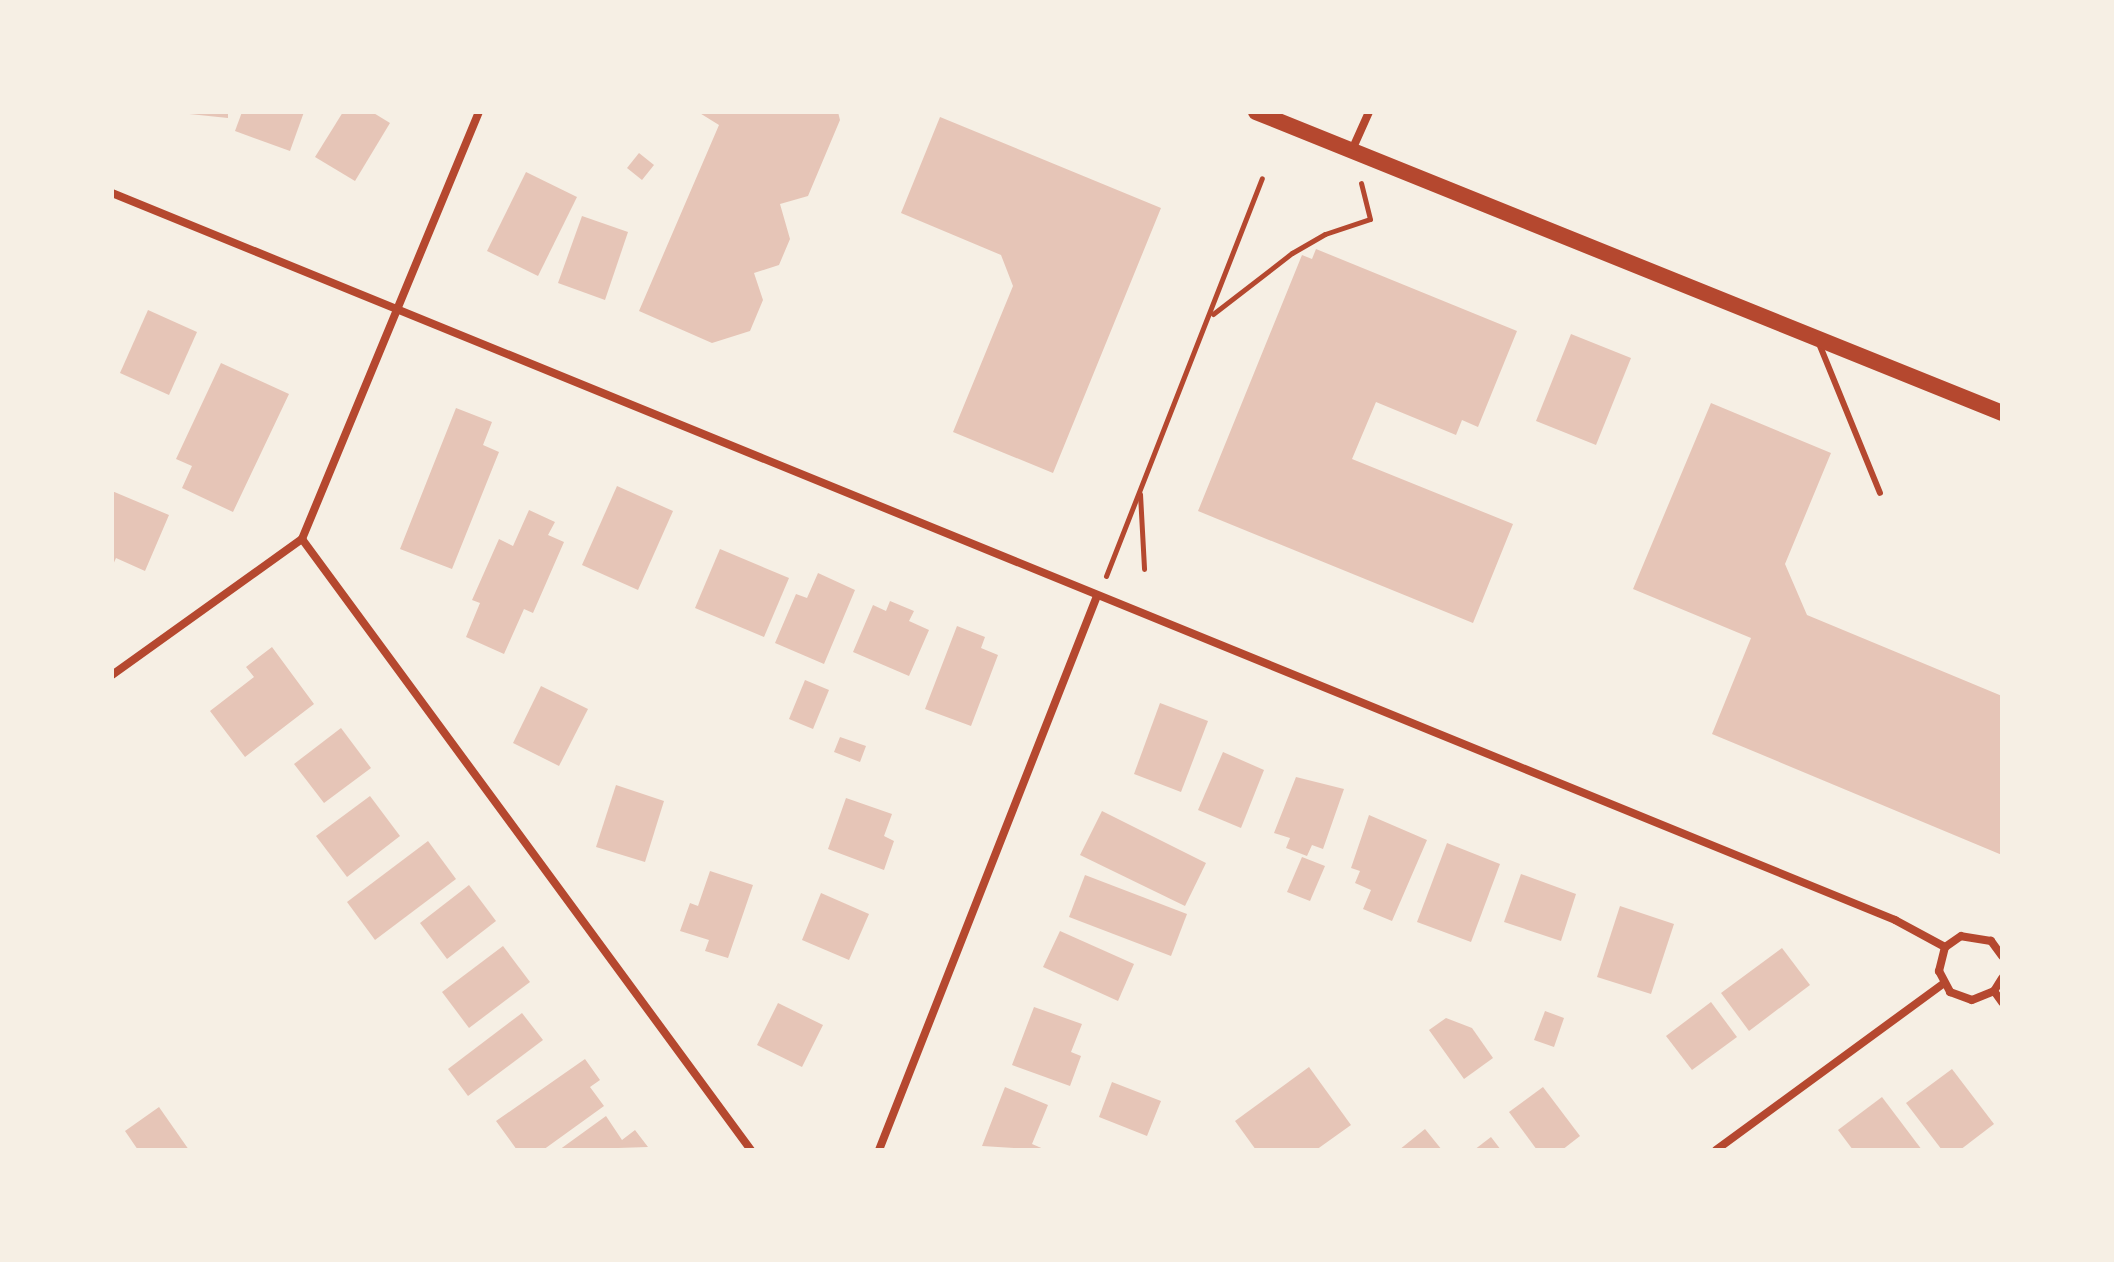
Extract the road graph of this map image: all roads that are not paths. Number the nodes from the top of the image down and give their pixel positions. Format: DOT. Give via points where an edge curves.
graph roads {
  1 [pos="479,112"];
  2 [pos="1256,112"];
  3 [pos="1369,112"];
  4 [pos="1352,150"];
  5 [pos="112,193"];
  6 [pos="398,309"];
  7 [pos="1817,338"];
  8 [pos="2002,413"];
  9 [pos="1880,493"];
  10 [pos="302,539"];
  11 [pos="1097,596"];
  12 [pos="112,675"];
  13 [pos="1945,947"];
  14 [pos="2001,950"];
  15 [pos="2002,978"];
  16 [pos="1944,983"];
  17 [pos="1994,991"];
  18 [pos="2002,1002"];
  19 [pos="751,1150"];
  20 [pos="879,1150"];
  21 [pos="1716,1150"];
  1 -- 6 [label="street"];
  2 -- 4 [label="main road"];
  3 -- 4 [label="street"];
  4 -- 7 [label="main road"];
  5 -- 6 [label="street"];
  6 -- 10 [label="street"];
  6 -- 11 [label="street"];
  7 -- 8 [label="main road"];
  7 -- 9 [label="lane"];
  10 -- 12 [label="street"];
  10 -- 19 [label="street"];
  11 -- 13 [label="street" via="1895,920"];
  11 -- 20 [label="street"];
  13 -- 14 [label="street" via="1971,934"];
  13 -- 16 [label="street" via="1939,971"];
  15 -- 17 [label="street"];
  16 -- 17 [label="street" via="1950,992 1972,1000"];
  16 -- 21 [label="street"];
  17 -- 18 [label="street"];
}
